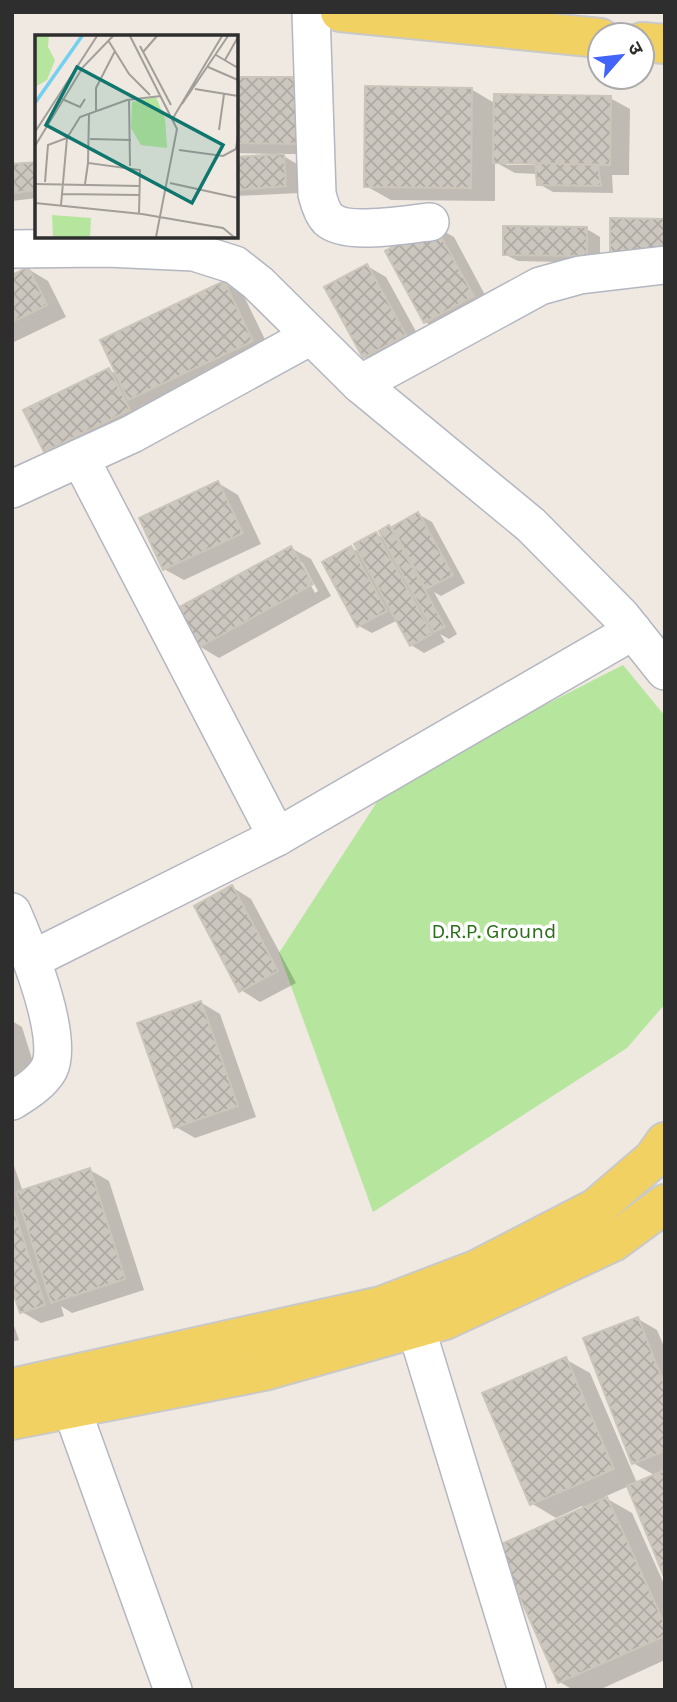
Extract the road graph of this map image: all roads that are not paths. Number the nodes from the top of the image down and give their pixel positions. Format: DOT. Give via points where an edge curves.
graph roads {
  1 [pos="312,12"];
  2 [pos="340,12"];
  3 [pos="586,37"];
  4 [pos="430,222"];
  5 [pos="12,249"];
  6 [pos="665,265"];
  7 [pos="309,337"];
  8 [pos="360,384"];
  9 [pos="80,458"];
  10 [pos="12,489"];
  11 [pos="633,631"];
  12 [pos="665,671"];
  13 [pos="277,837"];
  14 [pos="12,912"];
  15 [pos="33,959"];
  16 [pos="12,1101"];
  17 [pos="665,1142"];
  18 [pos="665,1204"];
  19 [pos="416,1328"];
  20 [pos="12,1388"];
  21 [pos="71,1407"];
  22 [pos="12,1420"];
  23 [pos="173,1690"];
  24 [pos="527,1690"];
  1 -- 4 [label="street" via="321,207 328,219 353,229"];
  2 -- 3 [label="main road"];
  5 -- 7 [label="street" via="194,252 234,265 258,283"];
  6 -- 8 [label="street" via="580,275 540,286"];
  7 -- 8 [label="street"];
  7 -- 9 [label="street"];
  8 -- 11 [label="street" via="531,525"];
  9 -- 10 [label="street"];
  9 -- 13 [label="street"];
  11 -- 12 [label="street"];
  11 -- 13 [label="street"];
  13 -- 15 [label="street"];
  14 -- 15 [label="street"];
  15 -- 16 [label="street" via="53,1041 50,1068 33,1088"];
  17 -- 20 [label="main road" via="653,1159 596,1208 478,1269 391,1302"];
  18 -- 19 [label="main road" via="613,1242 445,1320"];
  19 -- 21 [label="main road" via="264,1371"];
  19 -- 24 [label="street"];
  21 -- 22 [label="main road"];
  21 -- 23 [label="street"];
}
